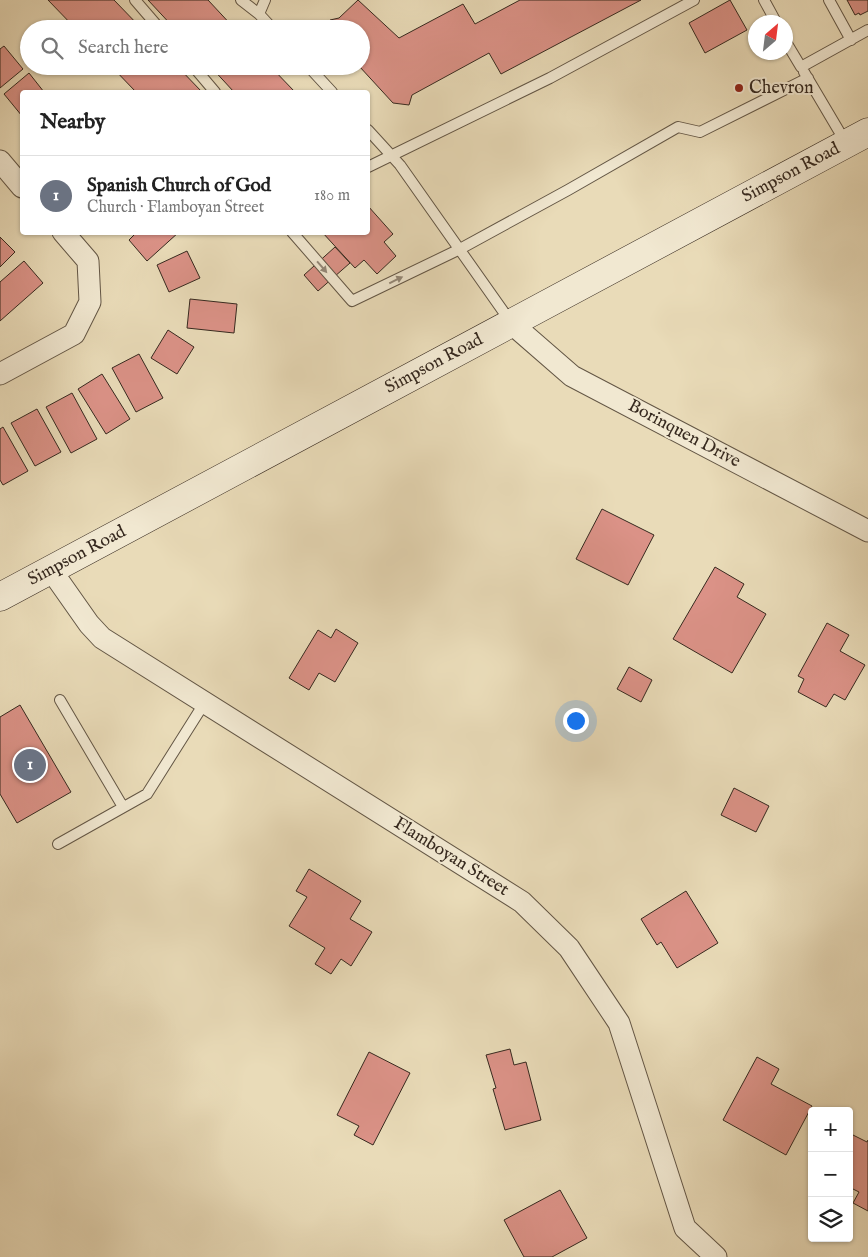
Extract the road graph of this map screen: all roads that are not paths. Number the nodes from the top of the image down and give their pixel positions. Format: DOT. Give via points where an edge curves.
graph roads {
  1 [pos="135,0"];
  2 [pos="241,0"];
  3 [pos="265,0"];
  4 [pos="694,0"];
  5 [pos="764,0"];
  6 [pos="829,0"];
  7 [pos="259,14"];
  8 [pos="772,15"];
  9 [pos="152,20"];
  10 [pos="265,20"];
  11 [pos="868,30"];
  12 [pos="851,40"];
  13 [pos="793,54"];
  14 [pos="801,67"];
  15 [pos="201,75"];
  16 [pos="316,75"];
  17 [pos="808,78"];
  18 [pos="213,90"];
  19 [pos="329,90"];
  20 [pos="370,132"];
  21 [pos="857,138"];
  22 [pos="392,156"];
  23 [pos="0,161"];
  24 [pos="370,166"];
  25 [pos="20,185"];
  26 [pos="66,235"];
  27 [pos="295,235"];
  28 [pos="460,249"];
  29 [pos="511,323"];
  30 [pos="0,374"];
  31 [pos="868,531"];
  32 [pos="51,570"];
  33 [pos="0,597"];
  34 [pos="60,700"];
  35 [pos="205,702"];
  36 [pos="123,807"];
  37 [pos="58,844"];
  38 [pos="716,1257"];
  1 -- 9 [label="lane"];
  2 -- 7 [label="lane"];
  3 -- 7 [label="lane"];
  4 -- 22 [label="lane" via="550,78"];
  5 -- 8 [label="lane"];
  6 -- 12 [label="lane"];
  7 -- 10 [label="lane"];
  11 -- 12 [label="lane"];
  12 -- 14 [label="lane"];
  13 -- 14 [label="lane"];
  14 -- 17 [label="lane"];
  15 -- 18 [label="lane"];
  16 -- 19 [label="lane"];
  17 -- 21 [label="lane"];
  17 -- 28 [label="lane" via="700,132 678,127"];
  20 -- 22 [label="lane"];
  21 -- 29 [label="main road, Simpson Road"];
  22 -- 24 [label="lane"];
  22 -- 28 [label="lane"];
  23 -- 25 [label="street"];
  26 -- 30 [label="street" via="88,261 90,302 74,334"];
  27 -- 28 [label="lane, one-way" via="352,301"];
  28 -- 29 [label="lane"];
  29 -- 31 [label="street, Borinquen Drive" via="572,376"];
  29 -- 32 [label="main road, Simpson Road"];
  32 -- 33 [label="main road, Simpson Road"];
  32 -- 35 [label="street, Flamboyan Street" via="102,638"];
  34 -- 36 [label="lane"];
  35 -- 36 [label="lane" via="147,794"];
  35 -- 38 [label="street, Flamboyan Street" via="522,902 569,948 619,1023 684,1228"];
  36 -- 37 [label="lane"];
}
